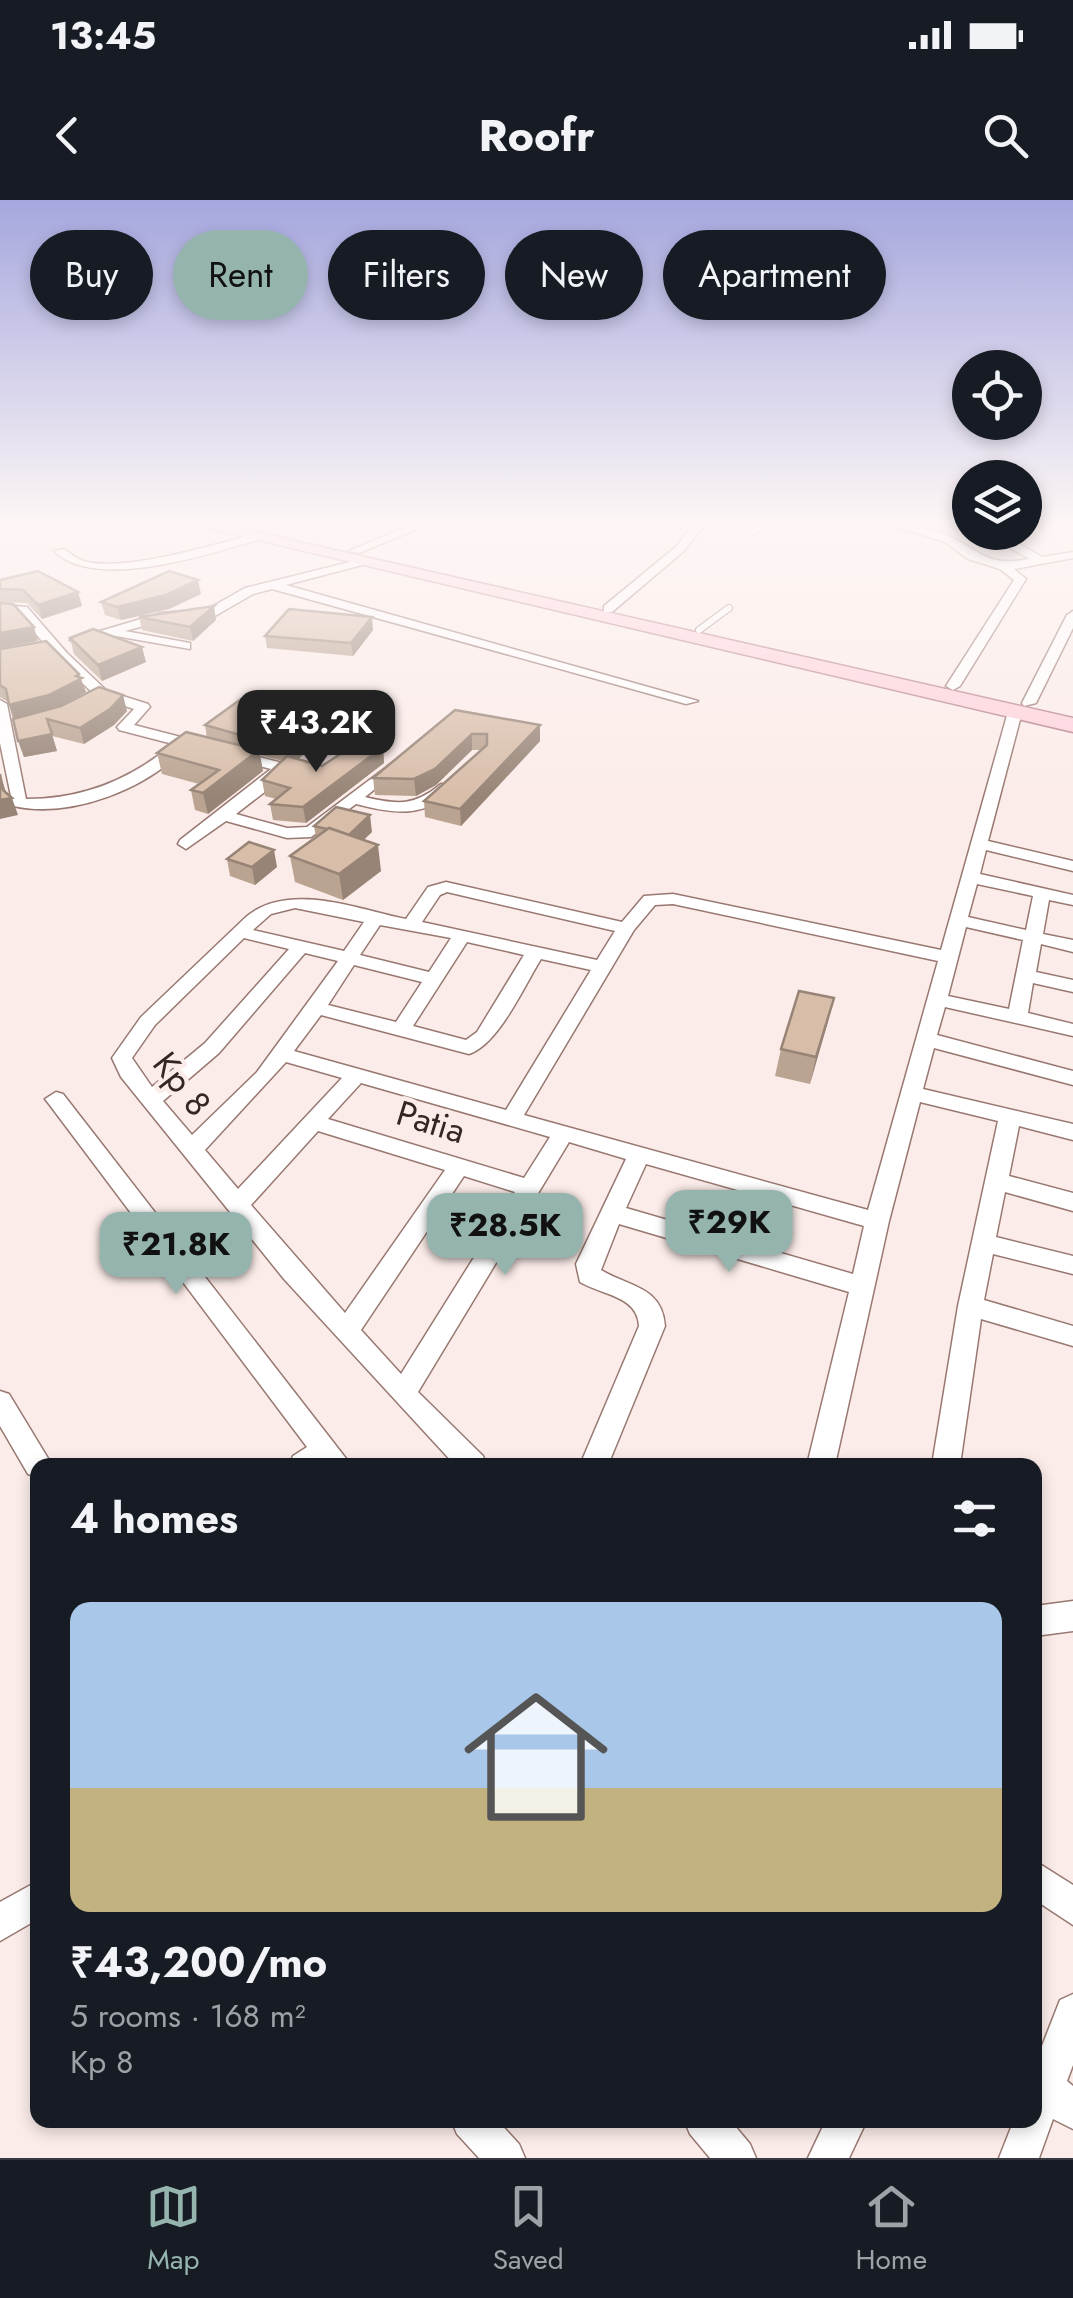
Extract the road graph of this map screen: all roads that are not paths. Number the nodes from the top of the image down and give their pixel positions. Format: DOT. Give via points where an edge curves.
graph roads {
  1 [pos="27,614"];
  2 [pos="194,614"];
  3 [pos="379,614"];
  4 [pos="611,614"];
  5 [pos="632,614"];
  6 [pos="721,614"];
  7 [pos="1001,614"];
  8 [pos="1073,616"];
  9 [pos="700,630"];
  10 [pos="106,632"];
  11 [pos="57,646"];
  12 [pos="185,646"];
  13 [pos="38,649"];
  14 [pos="816,661"];
  15 [pos="953,686"];
  16 [pos="691,700"];
  17 [pos="0,704"];
  18 [pos="1022,708"];
  19 [pos="1073,713"];
  20 [pos="1073,725"];
  21 [pos="185,742"];
  22 [pos="3,748"];
  23 [pos="401,762"];
  24 [pos="456,779"];
  25 [pos="355,799"];
  26 [pos="225,816"];
  27 [pos="186,844"];
  28 [pos="980,844"];
  29 [pos="1073,866"];
  30 [pos="970,877"];
  31 [pos="1042,893"];
  32 [pos="1073,900"];
  33 [pos="375,919"];
  34 [pos="958,920"];
  35 [pos="411,926"];
  36 [pos="626,928"];
  37 [pos="240,932"];
  38 [pos="462,934"];
  39 [pos="1032,938"];
  40 [pos="1073,946"];
  41 [pos="301,947"];
  42 [pos="536,952"];
  43 [pos="947,957"];
  44 [pos="348,958"];
  45 [pos="602,967"];
  46 [pos="1025,975"];
  47 [pos="434,979"];
  48 [pos="1073,986"];
  49 [pos="935,999"];
  50 [pos="316,1008"];
  51 [pos="1016,1017"];
  52 [pos="1073,1030"];
  53 [pos="400,1032"];
  54 [pos="926,1039"];
  55 [pos="282,1054"];
  56 [pos="357,1074"];
  57 [pos="1073,1078"];
  58 [pos="911,1093"];
  59 [pos="56,1098"];
  60 [pos="153,1098"];
  61 [pos="1010,1117"];
  62 [pos="511,1119"];
  63 [pos="312,1122"];
  64 [pos="1073,1132"];
  65 [pos="564,1134"];
  66 [pos="192,1149"];
  67 [pos="639,1154"];
  68 [pos="459,1166"];
  69 [pos="995,1182"];
  70 [pos="529,1188"];
  71 [pos="1073,1202"];
  72 [pos="236,1205"];
  73 [pos="612,1212"];
  74 [pos="876,1221"];
  75 [pos="982,1242"];
  76 [pos="1073,1266"];
  77 [pos="862,1286"];
  78 [pos="970,1306"];
  79 [pos="346,1332"];
  80 [pos="1073,1336"];
  81 [pos="402,1394"];
  82 [pos="0,1402"];
  83 [pos="34,1458"];
  84 [pos="321,1458"];
  85 [pos="466,1458"];
  86 [pos="597,1458"];
  87 [pos="822,1458"];
  88 [pos="947,1458"];
  89 [pos="1073,1616"];
  90 [pos="1042,1620"];
  91 [pos="1042,1883"];
  92 [pos="30,1903"];
  93 [pos="1073,1907"];
  94 [pos="0,1922"];
  95 [pos="1073,2014"];
  96 [pos="1047,2109"];
  97 [pos="478,2128"];
  98 [pos="711,2128"];
  99 [pos="843,2128"];
  100 [pos="1037,2128"];
  101 [pos="505,2158"];
  102 [pos="736,2158"];
  103 [pos="828,2158"];
  104 [pos="1020,2158"];
  1 -- 11 [label="street"];
  2 -- 10 [label="street"];
  3 -- 16 [label="street"];
  4 -- 14 [label="main road"];
  5 -- 9 [label="main road"];
  6 -- 9 [label="lane"];
  7 -- 15 [label="street"];
  8 -- 18 [label="street"];
  9 -- 14 [label="main road"];
  10 -- 11 [label="street"];
  10 -- 12 [label="street"];
  11 -- 13 [label="street"];
  11 -- 21 [label="street" via="95,697 143,707 124,727"];
  14 -- 15 [label="main road"];
  14 -- 18 [label="main road"];
  15 -- 18 [label="main road"];
  17 -- 22 [label="street" via="15,728"];
  18 -- 19 [label="main road"];
  18 -- 20 [label="main road"];
  18 -- 28 [label="street"];
  21 -- 22 [label="street" via="137,780 35,805 20,803"];
  21 -- 26 [label="street" via="281,767"];
  23 -- 25 [label="street"];
  24 -- 25 [label="street" via="413,810"];
  25 -- 26 [label="street" via="298,834"];
  26 -- 27 [label="street"];
  28 -- 29 [label="street"];
  28 -- 30 [label="street"];
  30 -- 31 [label="street"];
  30 -- 34 [label="street"];
  31 -- 32 [label="street"];
  31 -- 39 [label="street"];
  33 -- 35 [label="street, Kp 8"];
  33 -- 37 [label="street, Kp 8" via="294,903 265,910"];
  33 -- 44 [label="street"];
  34 -- 39 [label="street"];
  34 -- 43 [label="street"];
  35 -- 36 [label="street" via="434,891 446,887"];
  35 -- 38 [label="street, Kp 8"];
  36 -- 43 [label="street" via="650,900 673,899"];
  36 -- 45 [label="street"];
  37 -- 41 [label="street"];
  37 -- 60 [label="street, Kp 8" via="148,1021 122,1058"];
  38 -- 42 [label="street, Kp 8"];
  38 -- 47 [label="street"];
  39 -- 40 [label="street"];
  39 -- 46 [label="street"];
  41 -- 44 [label="street"];
  41 -- 60 [label="street" via="212,1048"];
  42 -- 45 [label="street, Kp 8"];
  42 -- 53 [label="street" via="478,1043 462,1048"];
  43 -- 49 [label="street"];
  44 -- 47 [label="street"];
  44 -- 50 [label="street"];
  45 -- 62 [label="street"];
  46 -- 48 [label="street"];
  46 -- 51 [label="street"];
  47 -- 53 [label="street"];
  49 -- 51 [label="street"];
  49 -- 54 [label="street"];
  50 -- 53 [label="street"];
  50 -- 55 [label="street"];
  51 -- 52 [label="street"];
  54 -- 57 [label="street"];
  54 -- 58 [label="street"];
  55 -- 56 [label="street"];
  55 -- 66 [label="street"];
  56 -- 62 [label="street"];
  56 -- 63 [label="street"];
  58 -- 61 [label="street"];
  58 -- 74 [label="street"];
  59 -- 84 [label="street"];
  60 -- 66 [label="street, Kp 8"];
  61 -- 64 [label="street"];
  61 -- 69 [label="street"];
  62 -- 65 [label="street"];
  63 -- 68 [label="street, Patia"];
  63 -- 72 [label="street"];
  65 -- 67 [label="street"];
  65 -- 70 [label="street"];
  66 -- 72 [label="street, Kp 8"];
  67 -- 73 [label="street"];
  67 -- 74 [label="street"];
  68 -- 70 [label="street, Patia"];
  68 -- 79 [label="street"];
  69 -- 71 [label="street"];
  69 -- 75 [label="street"];
  70 -- 81 [label="street"];
  72 -- 79 [label="street, Kp 8"];
  73 -- 77 [label="street"];
  73 -- 86 [label="street" via="589,1274 635,1295 654,1313"];
  74 -- 77 [label="street"];
  75 -- 76 [label="street"];
  75 -- 78 [label="street"];
  77 -- 87 [label="street"];
  78 -- 80 [label="street"];
  78 -- 88 [label="street"];
  79 -- 81 [label="street, Kp 8"];
  81 -- 85 [label="street, Kp 8"];
  82 -- 83 [label="street"];
  89 -- 90 [label="street"];
  91 -- 93 [label="street"];
  92 -- 94 [label="street"];
  95 -- 96 [label="street"];
  97 -- 101 [label="street"];
  98 -- 102 [label="street"];
  99 -- 103 [label="street"];
  100 -- 104 [label="street"];
}
